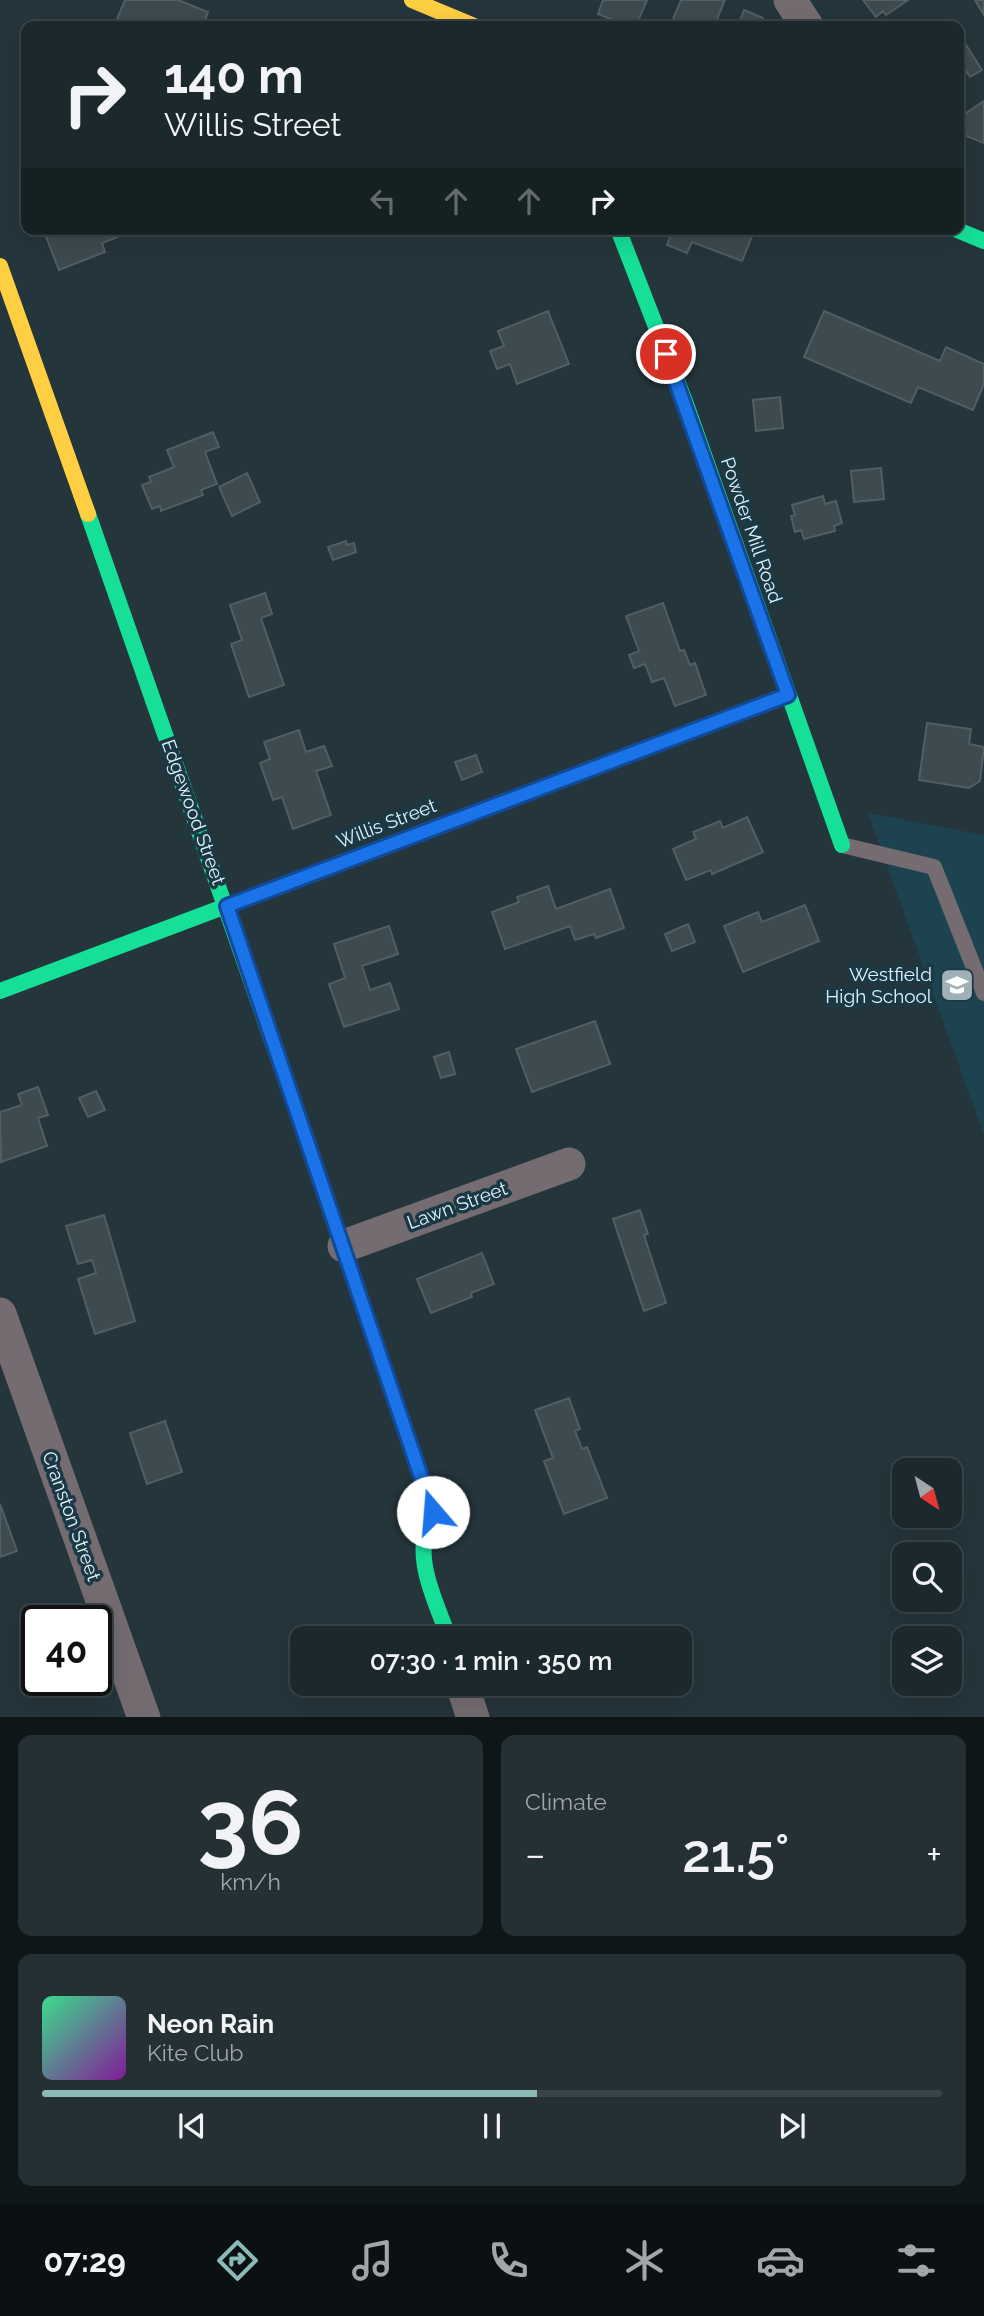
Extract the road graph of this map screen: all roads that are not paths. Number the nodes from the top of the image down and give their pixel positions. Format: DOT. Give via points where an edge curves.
graph roads {
  1 [pos="412,0"];
  2 [pos="790,0"];
  3 [pos="462,21"];
  4 [pos="804,21"];
  5 [pos="964,233"];
  6 [pos="620,235"];
  7 [pos="984,242"];
  8 [pos="0,266"];
  9 [pos="788,695"];
  10 [pos="842,845"];
  11 [pos="227,906"];
  12 [pos="0,991"];
  13 [pos="984,993"];
  14 [pos="569,1164"];
  15 [pos="344,1246"];
  16 [pos="0,1314"];
  17 [pos="445,1626"];
  18 [pos="467,1696"];
  19 [pos="144,1717"];
  20 [pos="473,1717"];
  1 -- 3 [label="street"];
  2 -- 4 [label="street"];
  5 -- 7 [label="street"];
  6 -- 9 [label="street, Powder Mill Road" via="686,404"];
  8 -- 11 [label="street, Edgewood Street"];
  9 -- 10 [label="street, Powder Mill Road"];
  9 -- 11 [label="street, Willis Street"];
  10 -- 13 [label="lane" via="934,867"];
  11 -- 12 [label="street, Willis Street"];
  11 -- 15 [label="street, Edgewood Street"];
  14 -- 15 [label="street, Lawn Street"];
  15 -- 17 [label="street, Edgewood Street" via="433,1512 425,1523 420,1553"];
  16 -- 19 [label="street, Cranston Street"];
  18 -- 20 [label="street"];
}
